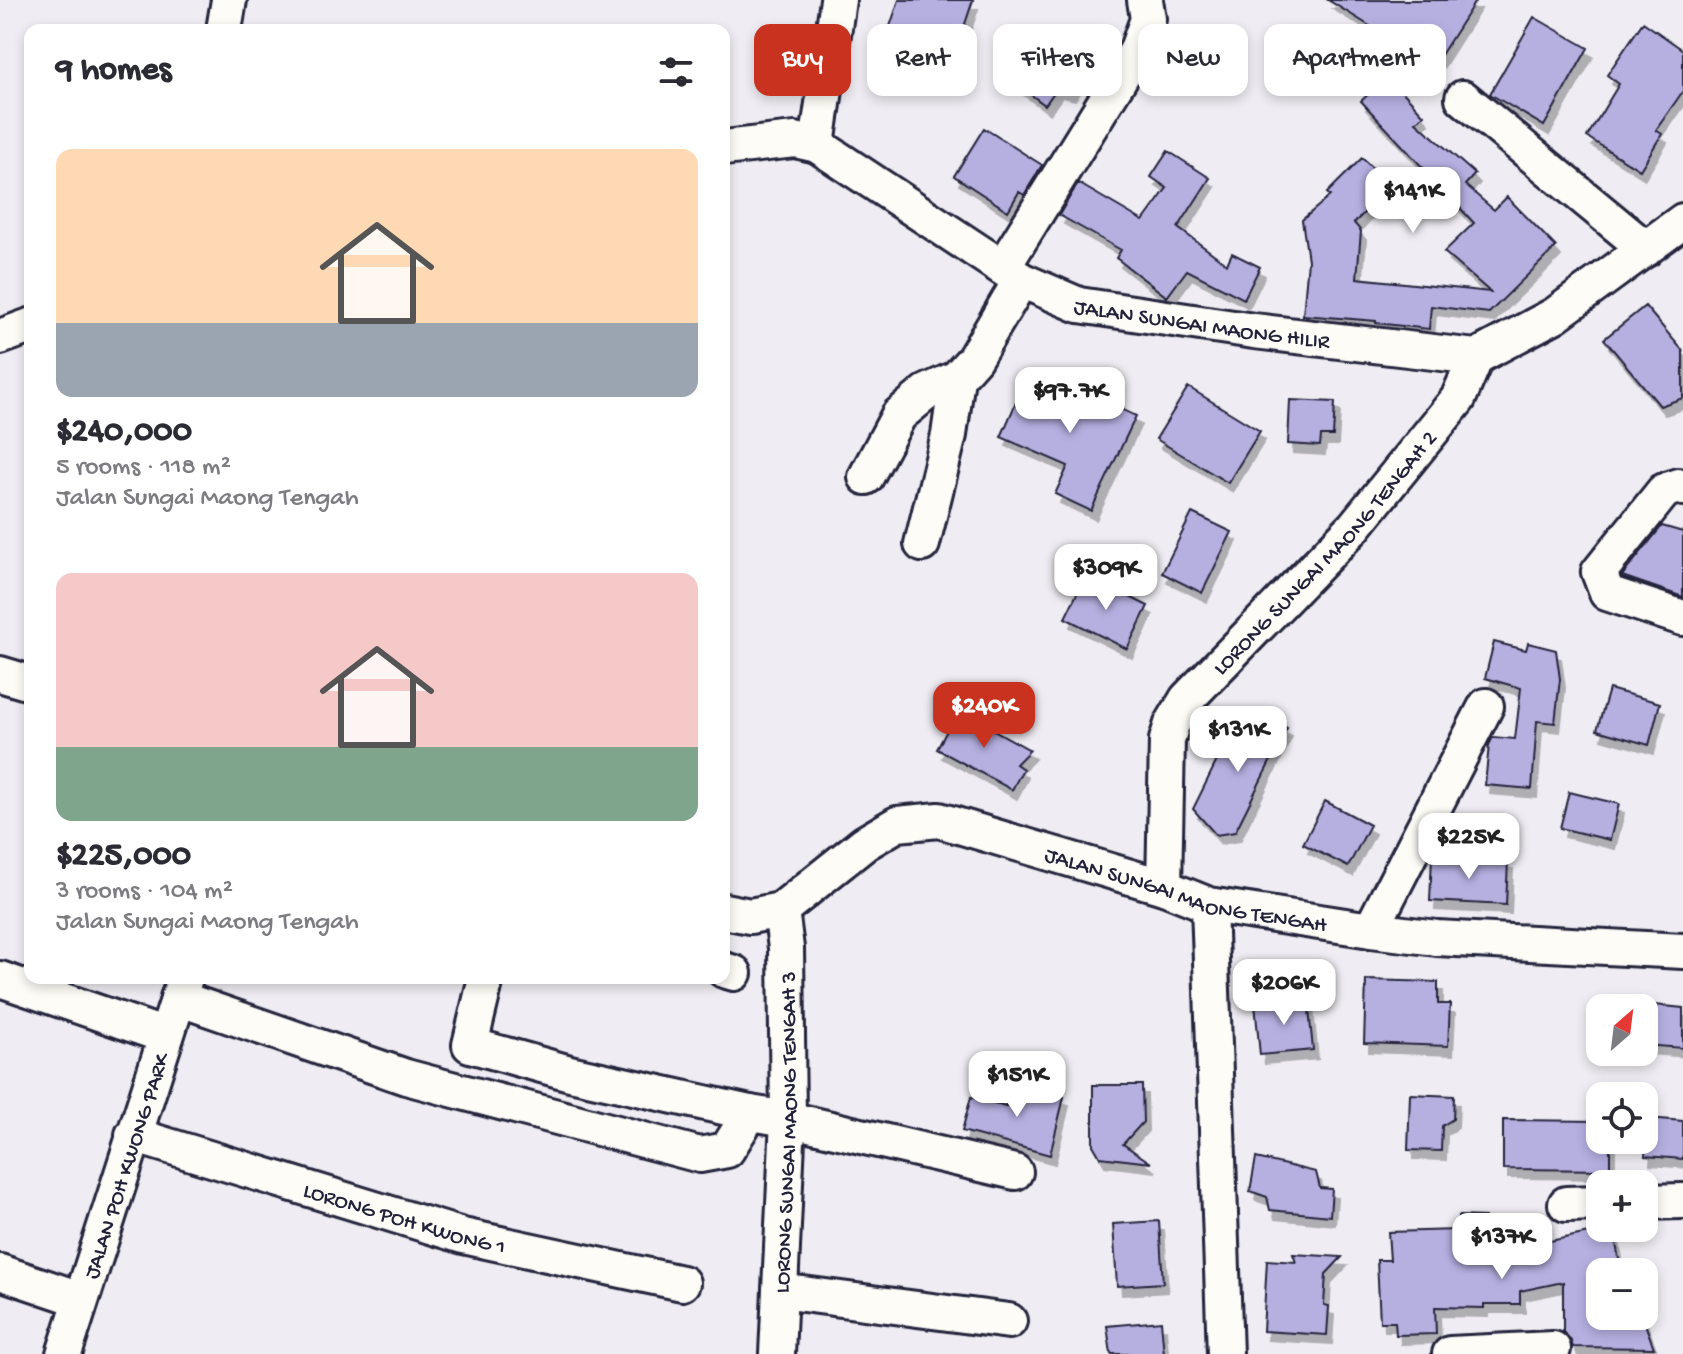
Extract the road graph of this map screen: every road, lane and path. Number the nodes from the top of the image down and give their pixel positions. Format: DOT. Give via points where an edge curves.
graph roads {
  1 [pos="229,0"];
  2 [pos="838,0"];
  3 [pos="1145,0"];
  4 [pos="225,24"];
  5 [pos="1463,98"];
  6 [pos="817,145"];
  7 [pos="730,147"];
  8 [pos="1683,221"];
  9 [pos="1646,249"];
  10 [pos="1012,274"];
  11 [pos="24,328"];
  12 [pos="0,337"];
  13 [pos="1476,357"];
  14 [pos="957,378"];
  15 [pos="866,477"];
  16 [pos="1683,488"];
  17 [pos="922,544"];
  18 [pos="1683,618"];
  19 [pos="0,674"];
  20 [pos="24,681"];
  21 [pos="1486,706"];
  22 [pos="1164,887"];
  23 [pos="1209,905"];
  24 [pos="781,910"];
  25 [pos="730,912"];
  26 [pos="1371,930"];
  27 [pos="1683,951"];
  28 [pos="0,979"];
  29 [pos="482,984"];
  30 [pos="182,988"];
  31 [pos="166,1036"];
  32 [pos="470,1045"];
  33 [pos="456,1091"];
  34 [pos="750,1113"];
  35 [pos="788,1119"];
  36 [pos="133,1135"];
  37 [pos="1015,1172"];
  38 [pos="1683,1201"];
  39 [pos="1658,1202"];
  40 [pos="1586,1203"];
  41 [pos="1566,1204"];
  42 [pos="0,1272"];
  43 [pos="682,1283"];
  44 [pos="780,1291"];
  45 [pos="80,1299"];
  46 [pos="1009,1321"];
  47 [pos="1553,1349"];
  48 [pos="64,1354"];
  49 [pos="777,1354"];
  50 [pos="1225,1354"];
  51 [pos="1450,1354"];
  1 -- 4 [label="street"];
  2 -- 6 [label="street"];
  3 -- 10 [label="street" via="1148,19 1136,52"];
  5 -- 9 [label="street"];
  6 -- 7 [label="street, JALAN SUNGAI MAONG HILIR" via="795,140"];
  6 -- 10 [label="street, JALAN SUNGAI MAONG HILIR"];
  8 -- 9 [label="street"];
  9 -- 13 [label="street" via="1555,315"];
  10 -- 13 [label="street, JALAN SUNGAI MAONG HILIR" via="1079,305"];
  10 -- 14 [label="street" via="974,359"];
  11 -- 12 [label="street"];
  13 -- 22 [label="street, LORONG SUNGAI MAONG TENGAH 2" via="1458,399 1354,527 1187,699 1172,724 1167,740"];
  14 -- 15 [label="street" via="927,392 899,415"];
  14 -- 17 [label="street"];
  16 -- 18 [label="street" via="1664,491 1599,572 1607,593"];
  19 -- 20 [label="street"];
  21 -- 26 [label="street"];
  22 -- 23 [label="street, JALAN SUNGAI MAONG TENGAH"];
  22 -- 24 [label="street, JALAN SUNGAI MAONG TENGAH" via="939,820 897,824"];
  23 -- 26 [label="street, JALAN SUNGAI MAONG TENGAH"];
  23 -- 50 [label="street"];
  24 -- 25 [label="street" via="750,916"];
  24 -- 35 [label="street, LORONG SUNGAI MAONG TENGAH 3"];
  26 -- 27 [label="street, JALAN SUNGAI MAONG TENGAH"];
  28 -- 31 [label="street"];
  29 -- 32 [label="street"];
  30 -- 31 [label="street, JALAN POH KWONG PARK"];
  30 -- 33 [label="street" via="406,1077"];
  31 -- 36 [label="street, JALAN POH KWONG PARK"];
  32 -- 33 [label="street"];
  32 -- 34 [label="street"];
  33 -- 34 [label="street" via="700,1155 727,1150"];
  34 -- 35 [label="street"];
  35 -- 37 [label="street"];
  35 -- 44 [label="street, LORONG SUNGAI MAONG TENGAH 3"];
  36 -- 43 [label="street, LORONG POH KWONG 1" via="463,1236"];
  36 -- 45 [label="street, JALAN POH KWONG PARK"];
  38 -- 39 [label="street"];
  40 -- 41 [label="street"];
  42 -- 45 [label="street"];
  44 -- 46 [label="street"];
  44 -- 49 [label="street, LORONG SUNGAI MAONG TENGAH 3"];
  45 -- 48 [label="street, JALAN POH KWONG PARK"];
  47 -- 51 [label="street"];
}
